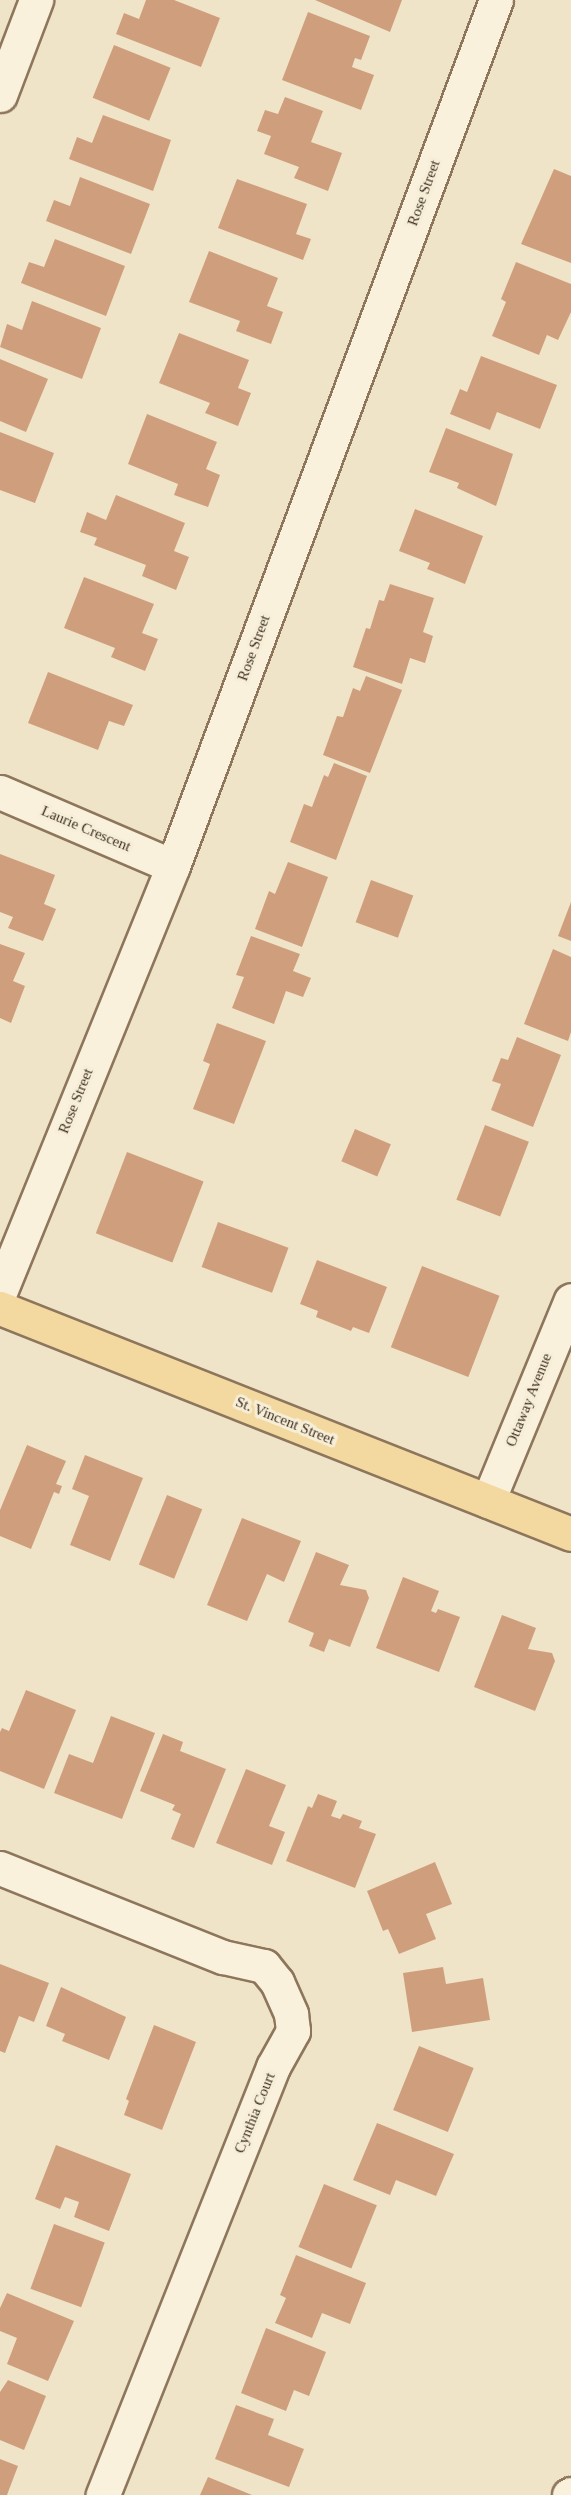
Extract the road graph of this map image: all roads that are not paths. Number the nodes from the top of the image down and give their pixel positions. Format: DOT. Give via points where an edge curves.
graph roads {
  1 [pos="36,0"];
  2 [pos="496,0"];
  3 [pos="0,95"];
  4 [pos="0,792"];
  5 [pos="173,866"];
  6 [pos="0,1292"];
  7 [pos="571,1300"];
  8 [pos="0,1308"];
  9 [pos="488,1501"];
  10 [pos="571,1534"];
  11 [pos="0,1868"];
  12 [pos="103,2495"];
  1 -- 3 [label="street"];
  2 -- 5 [label="street, Rose Street"];
  4 -- 5 [label="street, Laurie Crescent"];
  5 -- 6 [label="street, Rose Street"];
  7 -- 9 [label="street, Ottaway Avenue"];
  8 -- 9 [label="main road, St. Vincent Street"];
  9 -- 10 [label="main road, St. Vincent Street"];
  11 -- 12 [label="street, Cynthia Court" via="223,1957 264,1966 277,1982 291,2014 293,2031 273,2067"];
}
